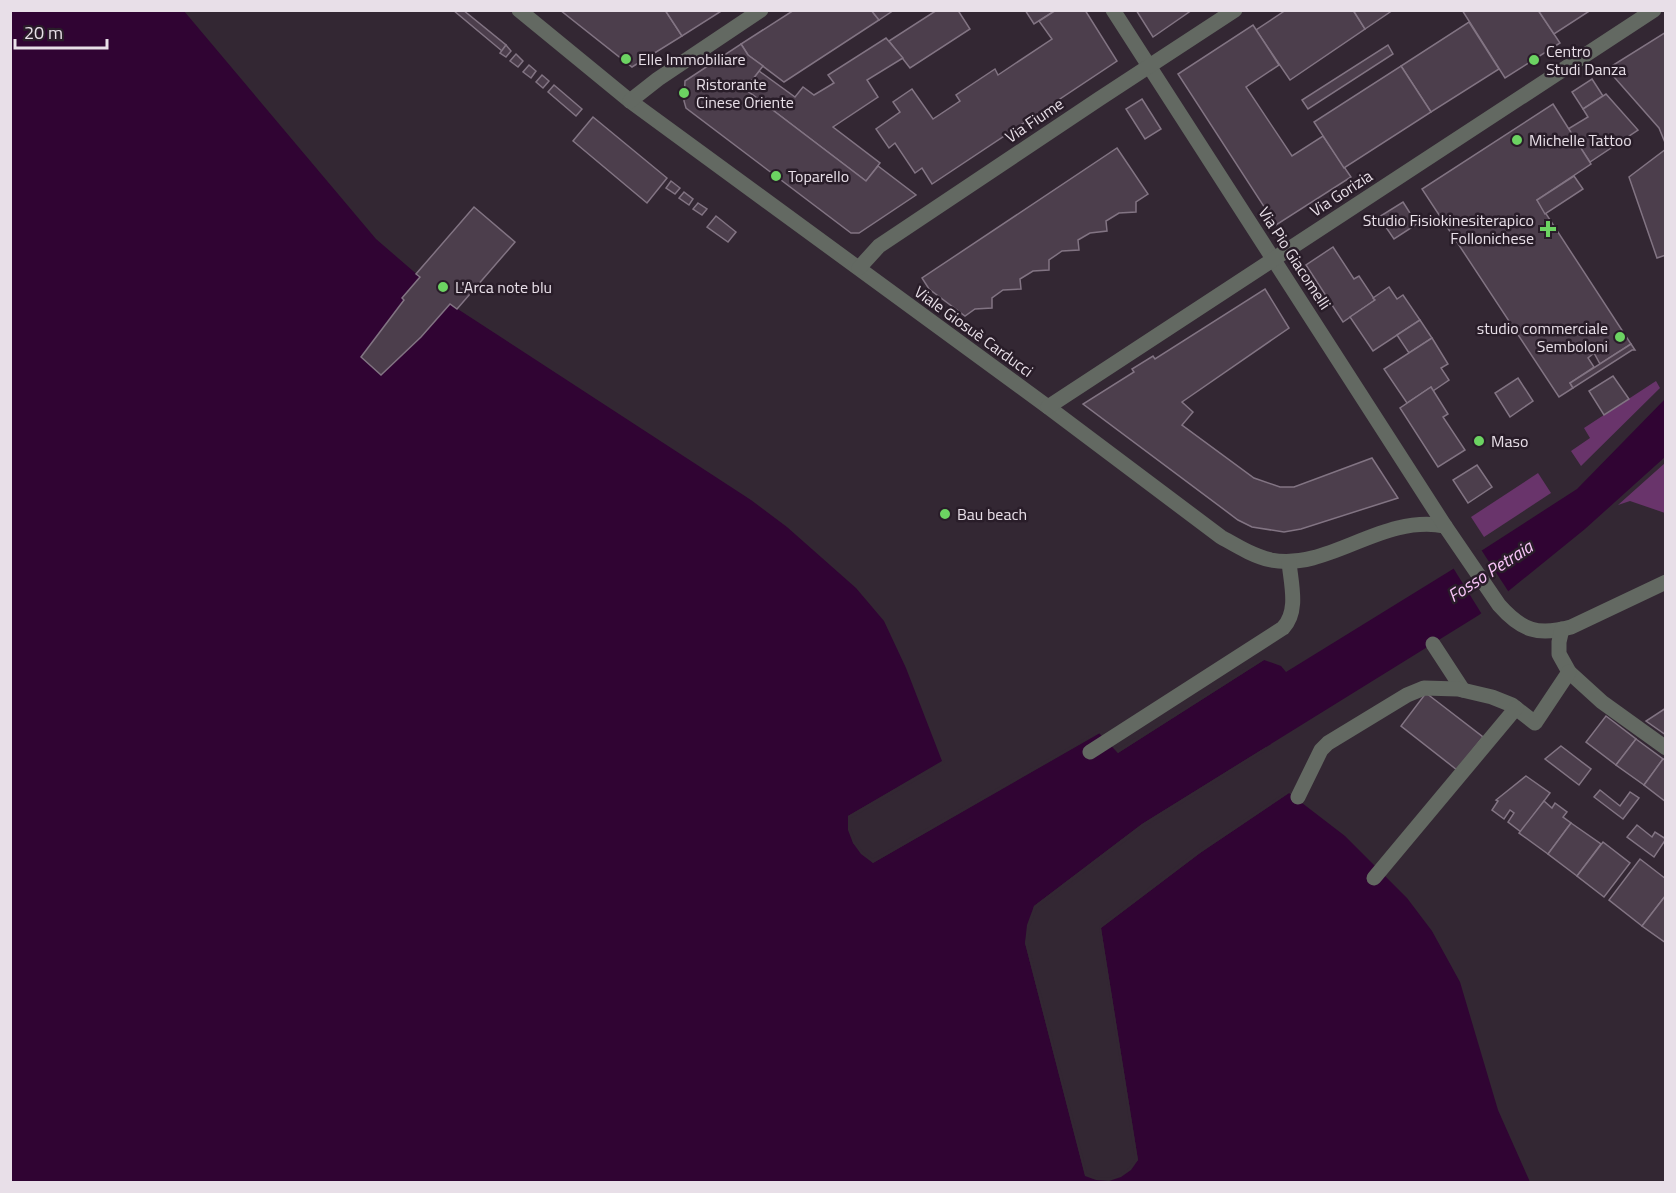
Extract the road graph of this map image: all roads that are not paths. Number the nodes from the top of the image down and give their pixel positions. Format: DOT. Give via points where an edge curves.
graph roads {
  1 [pos="519,10"];
  2 [pos="761,10"];
  3 [pos="1113,10"];
  4 [pos="1235,10"];
  5 [pos="1654,10"];
  6 [pos="1150,67"];
  7 [pos="630,101"];
  8 [pos="1274,258"];
  9 [pos="859,268"];
  10 [pos="1048,406"];
  11 [pos="1445,526"];
  12 [pos="1289,562"];
  13 [pos="1665,582"];
  14 [pos="1562,629"];
  15 [pos="1433,644"];
  16 [pos="1569,672"];
  17 [pos="1463,690"];
  18 [pos="1516,708"];
  19 [pos="1665,748"];
  20 [pos="1090,752"];
  21 [pos="1298,797"];
  22 [pos="1374,878"];
  1 -- 7 [label="street, Viale Giosuè Carducci"];
  2 -- 7 [label="street"];
  3 -- 6 [label="street, Via Pio Giacomelli"];
  4 -- 6 [label="street, Via Fiume"];
  5 -- 8 [label="street, Via Gorizia"];
  6 -- 8 [label="street, Via Pio Giacomelli"];
  6 -- 9 [label="street, Via Fiume" via="879,246"];
  7 -- 9 [label="street, Viale Giosuè Carducci"];
  8 -- 10 [label="street, Via Gorizia"];
  8 -- 11 [label="street, Via Pio Giacomelli"];
  9 -- 10 [label="street, Viale Giosuè Carducci"];
  10 -- 12 [label="street, Viale Giosuè Carducci" via="1221,537 1256,556"];
  11 -- 12 [label="street, Viale Giosuè Carducci" via="1401,526"];
  11 -- 14 [label="street, Via Pio Giacomelli" via="1499,605 1516,623 1540,632"];
  12 -- 20 [label="street" via="1293,609 1291,620 1283,628"];
  13 -- 14 [label="street"];
  14 -- 16 [label="street" via="1559,654"];
  15 -- 17 [label="street"];
  16 -- 18 [label="street" via="1535,723"];
  16 -- 19 [label="street" via="1602,702"];
  17 -- 18 [label="street"];
  17 -- 21 [label="street" via="1424,688 1328,743"];
  18 -- 22 [label="street"];
}
